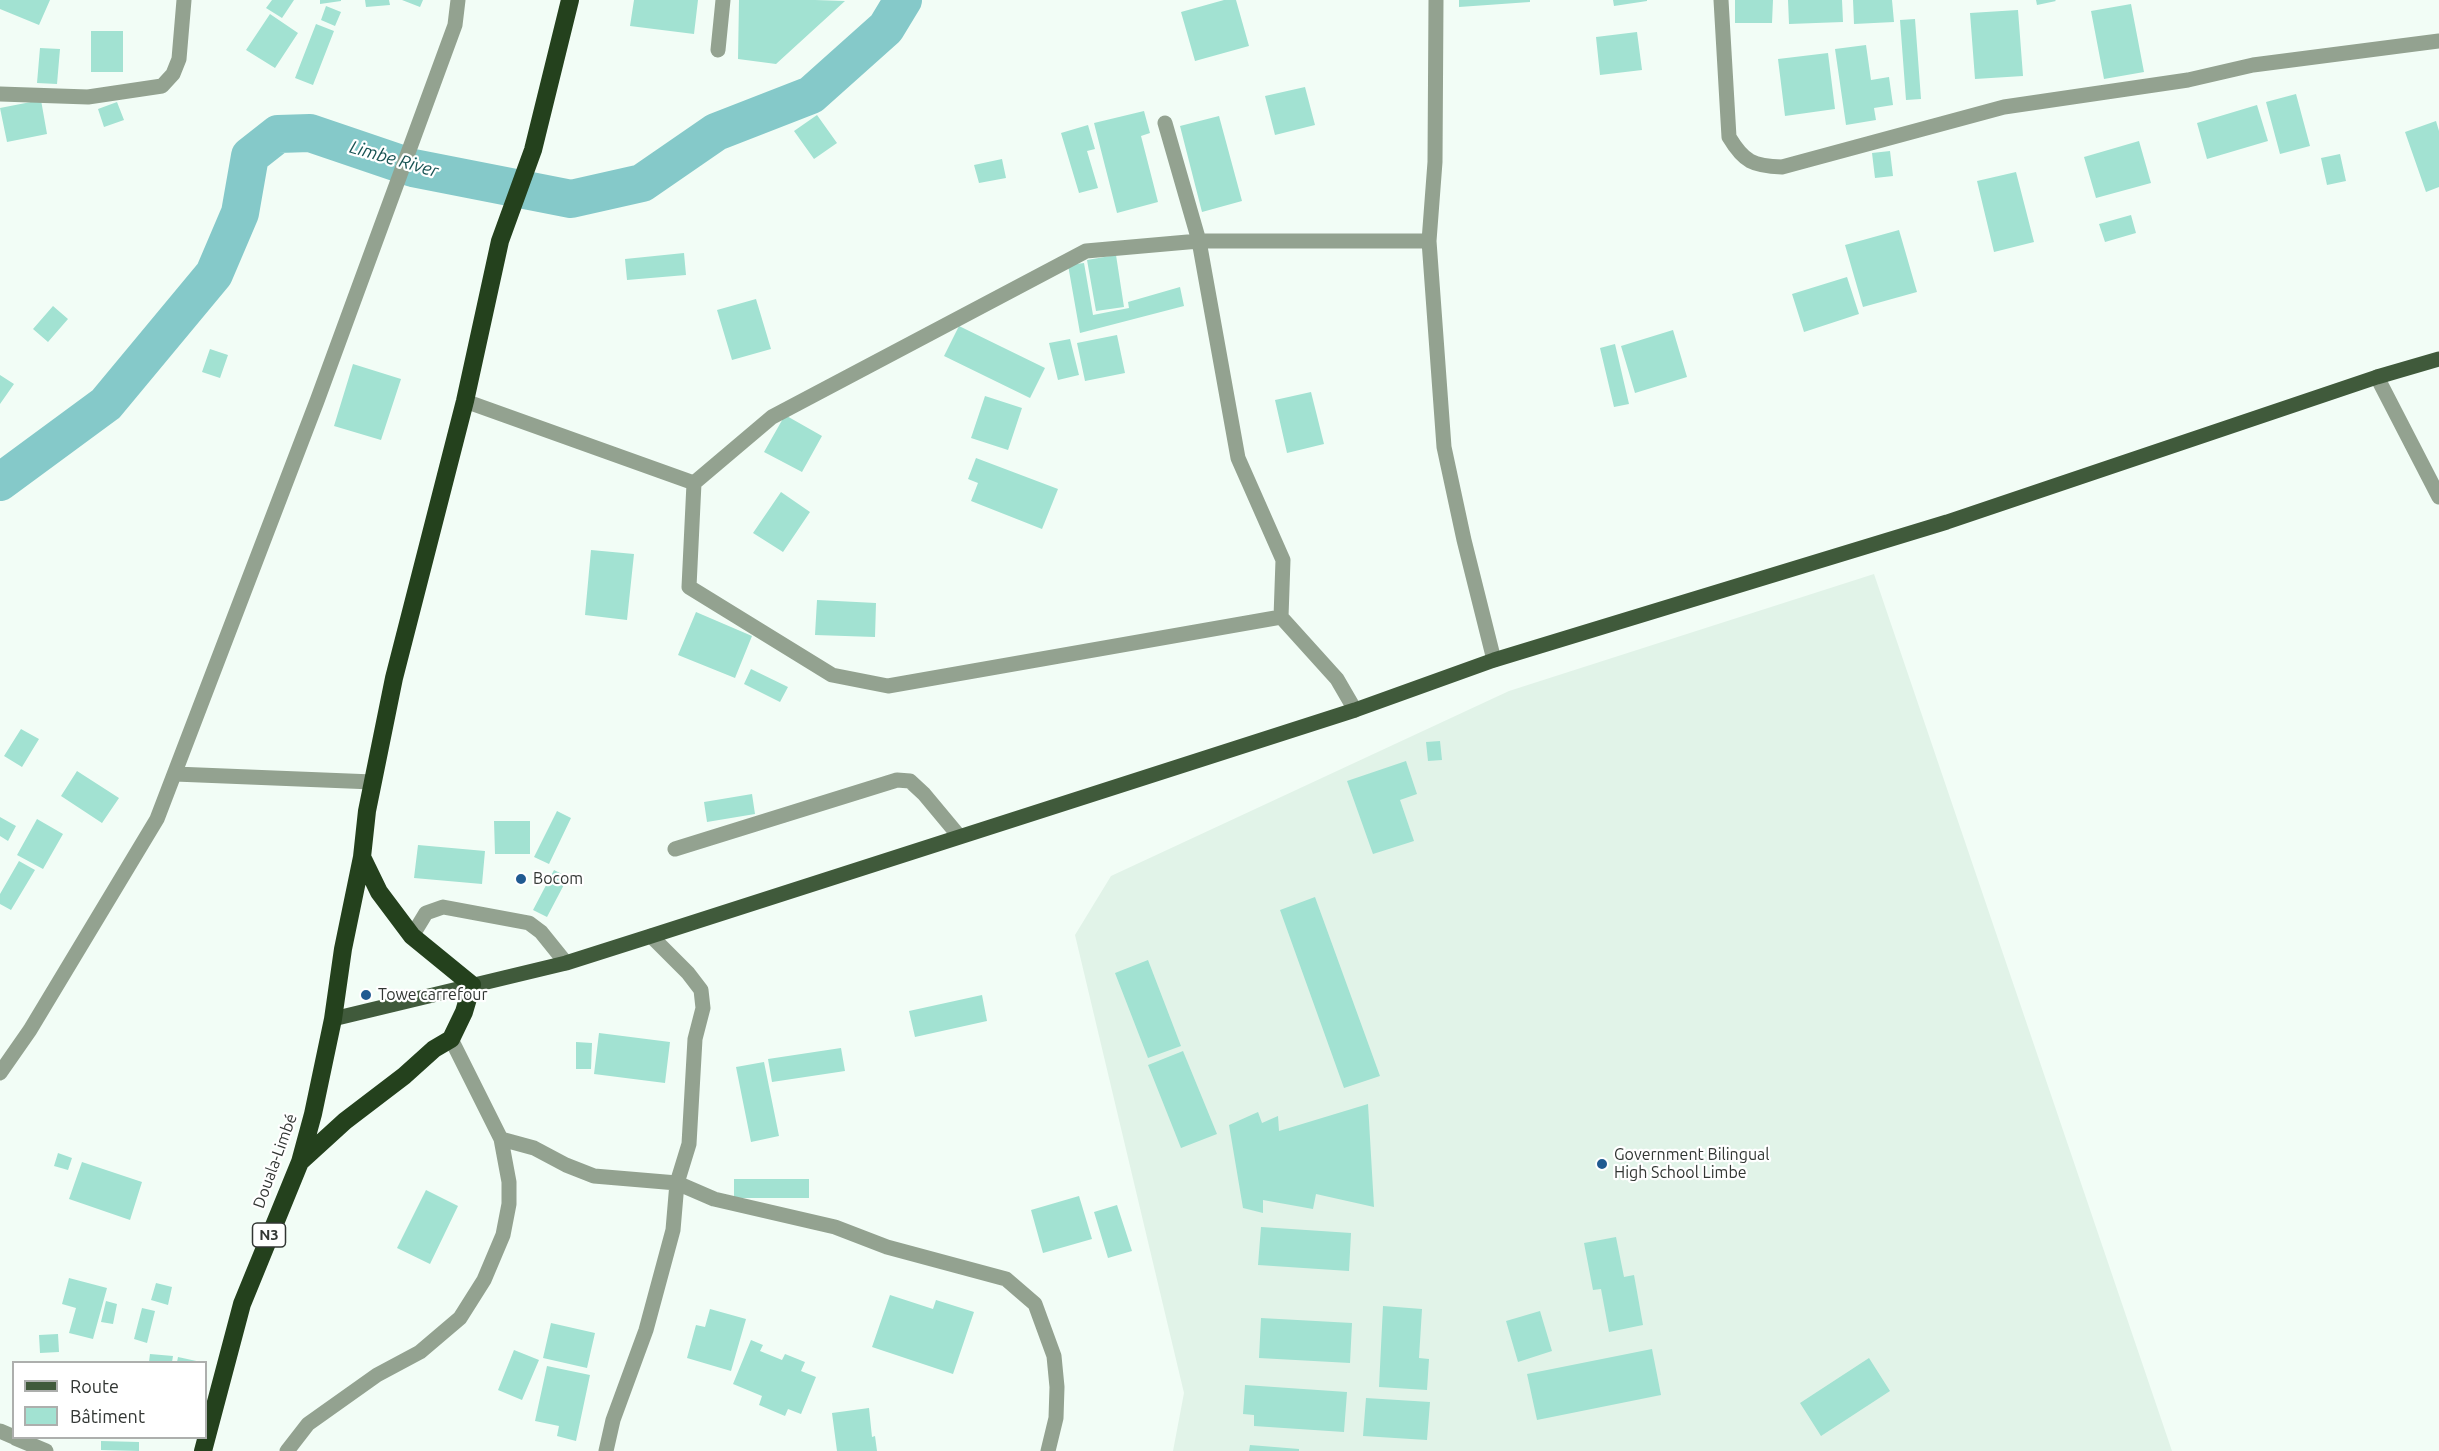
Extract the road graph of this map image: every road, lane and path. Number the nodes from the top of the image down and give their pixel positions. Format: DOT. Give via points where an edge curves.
graph roads {
  1 [pos="184,0"];
  2 [pos="458,0"];
  3 [pos="570,0"];
  4 [pos="723,0"];
  5 [pos="1436,0"];
  6 [pos="1721,0"];
  7 [pos="2439,41"];
  8 [pos="718,50"];
  9 [pos="0,94"];
  10 [pos="1165,123"];
  11 [pos="1199,241"];
  12 [pos="1429,241"];
  13 [pos="2439,359"];
  14 [pos="2377,377"];
  15 [pos="465,401"];
  16 [pos="694,483"];
  17 [pos="2439,497"];
  18 [pos="1281,617"];
  19 [pos="1494,660"];
  20 [pos="1355,710"];
  21 [pos="174,774"];
  22 [pos="373,782"];
  23 [pos="959,836"];
  24 [pos="675,849"];
  25 [pos="362,857"];
  26 [pos="412,936"];
  27 [pos="651,936"];
  28 [pos="566,963"];
  29 [pos="472,985"];
  30 [pos="333,1019"];
  31 [pos="452,1039"];
  32 [pos="0,1073"];
  33 [pos="501,1139"];
  34 [pos="300,1162"];
  35 [pos="677,1183"];
  36 [pos="207,1436"];
  37 [pos="19,1439"];
  38 [pos="46,1451"];
  39 [pos="287,1451"];
  40 [pos="606,1451"];
  41 [pos="1048,1451"];
  1 -- 9 [label="street" via="179,59 162,86 88,97"];
  2 -- 21 [label="street" via="455,25"];
  3 -- 15 [label="highway, Douala-Limbé" via="533,150 500,241"];
  4 -- 8 [label="street"];
  5 -- 12 [label="street" via="1435,162"];
  6 -- 7 [label="street" via="1729,137 1739,154 1758,166 1782,167 2004,107 2176,82 2253,65"];
  10 -- 11 [label="street"];
  11 -- 12 [label="street"];
  11 -- 16 [label="street" via="1086,251 772,417"];
  11 -- 18 [label="street" via="1238,458 1283,560"];
  12 -- 19 [label="street" via="1444,447"];
  13 -- 14 [label="main road"];
  14 -- 17 [label="street"];
  14 -- 19 [label="main road" via="1947,522"];
  15 -- 16 [label="street"];
  15 -- 22 [label="highway, Douala-Limbé" via="394,678"];
  16 -- 18 [label="street" via="689,587 832,675 888,686"];
  18 -- 20 [label="street" via="1337,679"];
  19 -- 20 [label="main road"];
  20 -- 23 [label="main road"];
  21 -- 22 [label="street"];
  21 -- 32 [label="street" via="157,819"];
  22 -- 25 [label="highway, Douala-Limbé"];
  23 -- 24 [label="street" via="924,794 910,782 897,780"];
  23 -- 27 [label="main road"];
  25 -- 26 [label="highway" via="379,892"];
  25 -- 30 [label="highway, Douala-Limbé"];
  26 -- 28 [label="street" via="426,913 443,907 529,923"];
  26 -- 29 [label="highway"];
  27 -- 28 [label="main road"];
  27 -- 35 [label="street" via="688,973 700,990 704,1008 695,1040 689,1144"];
  28 -- 29 [label="main road"];
  29 -- 30 [label="main road"];
  29 -- 31 [label="highway"];
  30 -- 34 [label="highway, Douala-Limbé / N3"];
  31 -- 33 [label="street"];
  31 -- 34 [label="highway" via="345,1121"];
  33 -- 35 [label="street" via="534,1148 594,1176"];
  33 -- 39 [label="street" via="509,1182 503,1234 484,1280 460,1318 420,1352 377,1375 308,1424"];
  34 -- 36 [label="highway, Douala-Limbé / N3" via="242,1304"];
  35 -- 40 [label="street" via="673,1230 646,1330"];
  35 -- 41 [label="street" via="714,1199 835,1227 887,1246 1006,1279 1035,1304 1054,1356 1056,1418"];
  37 -- 38 [label="street"];
}
